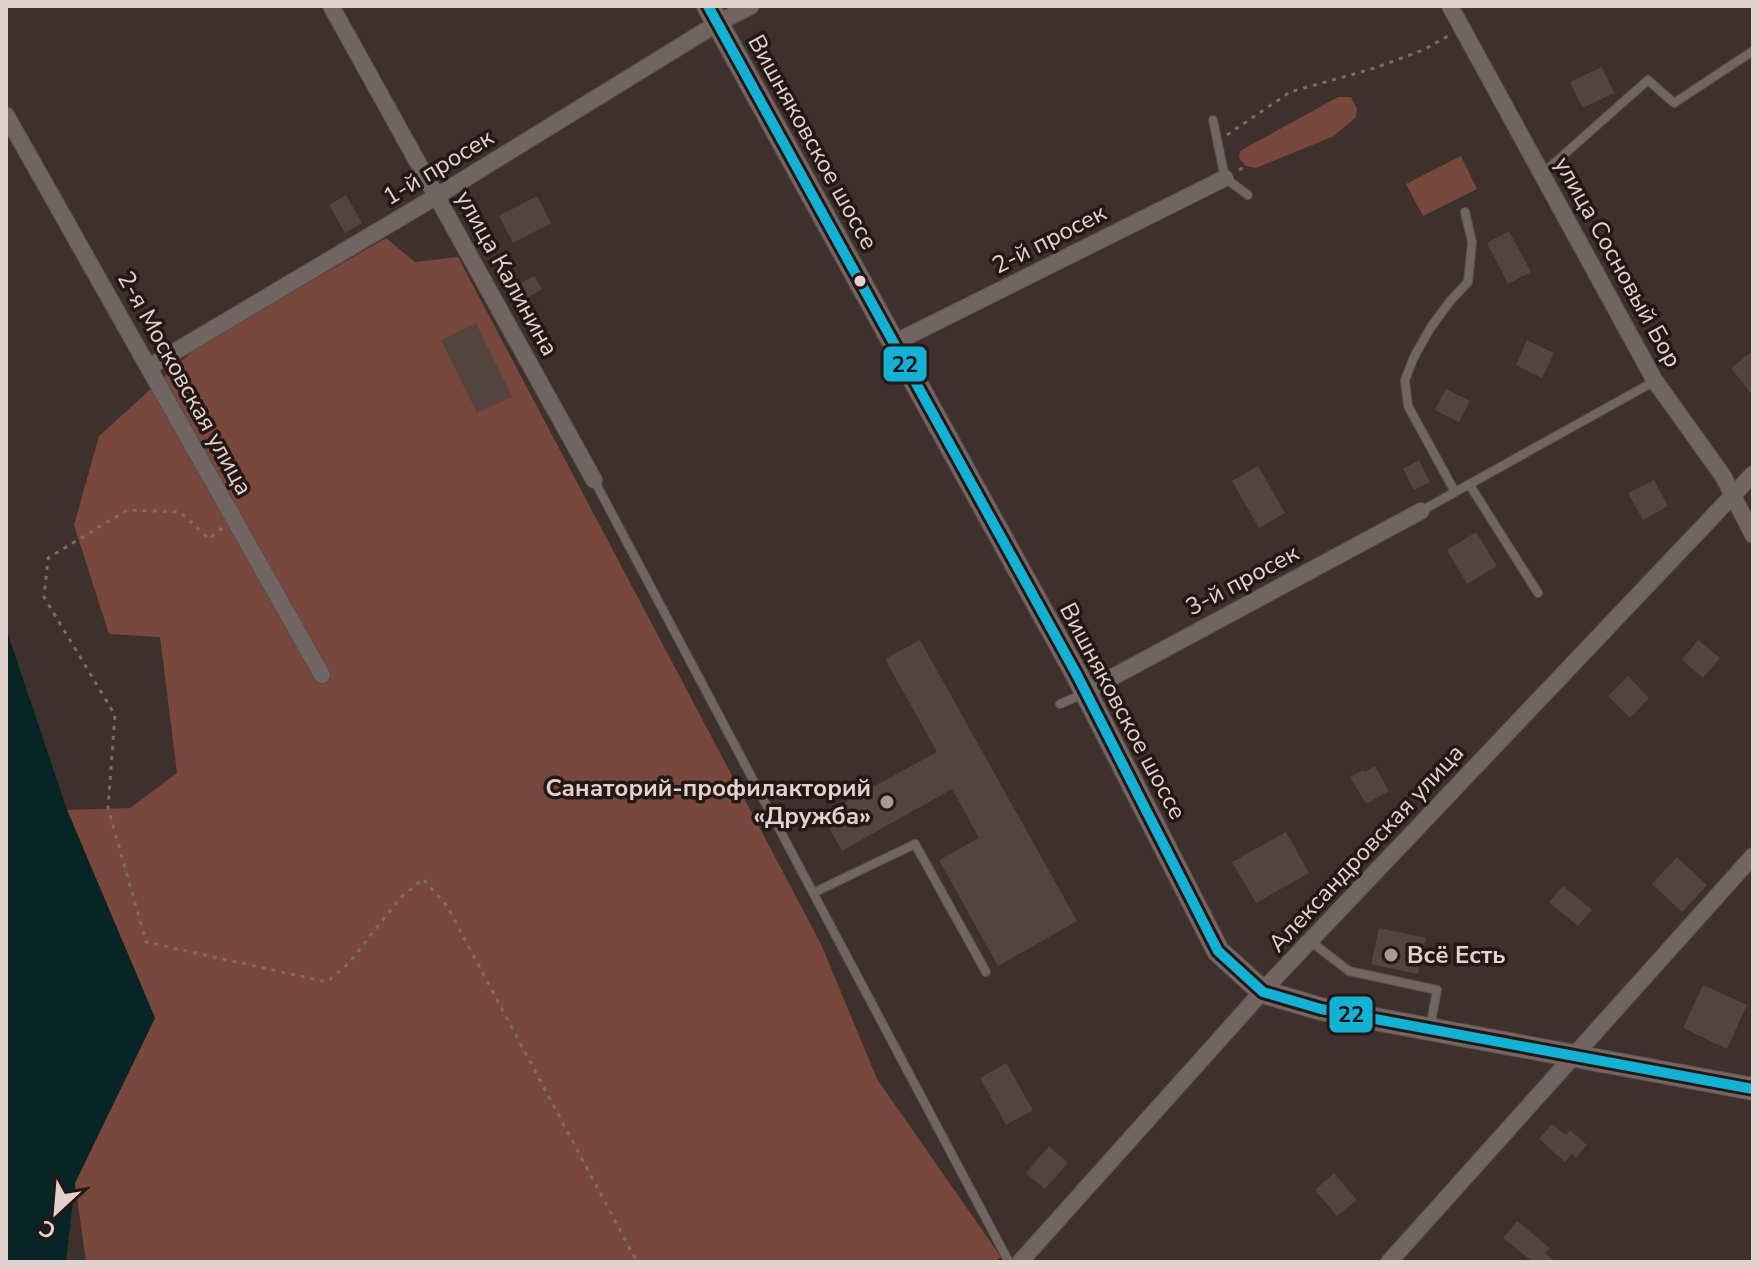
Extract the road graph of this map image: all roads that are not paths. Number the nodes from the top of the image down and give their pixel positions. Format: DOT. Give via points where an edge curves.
graph roads {
  1 [pos="331,6"];
  2 [pos="751,6"];
  3 [pos="1450,6"];
  4 [pos="713,14"];
  5 [pos="1753,51"];
  6 [pos="6,115"];
  7 [pos="1213,120"];
  8 [pos="1542,175"];
  9 [pos="1225,178"];
  10 [pos="1248,195"];
  11 [pos="437,196"];
  12 [pos="1465,212"];
  13 [pos="894,343"];
  14 [pos="144,370"];
  15 [pos="1655,381"];
  16 [pos="1753,474"];
  17 [pos="594,480"];
  18 [pos="1469,484"];
  19 [pos="1455,492"];
  20 [pos="1734,495"];
  21 [pos="1421,511"];
  22 [pos="1753,535"];
  23 [pos="1538,593"];
  24 [pos="322,675"];
  25 [pos="1085,692"];
  26 [pos="1060,704"];
  27 [pos="1753,856"];
  28 [pos="813,893"];
  29 [pos="1310,941"];
  30 [pos="986,972"];
  31 [pos="1263,992"];
  32 [pos="1429,1029"];
  33 [pos="1573,1055"];
  34 [pos="1753,1089"];
  35 [pos="1009,1262"];
  36 [pos="1020,1262"];
  37 [pos="1389,1262"];
  1 -- 11 [label="street, улица Калинина"];
  2 -- 4 [label="street, 1-й просек"];
  3 -- 8 [label="street, улица Сосновый Бор"];
  4 -- 11 [label="street, 1-й просек"];
  4 -- 13 [label="street, Вишняковское шоссе"];
  5 -- 8 [label="lane" via="1674,103 1648,80"];
  6 -- 14 [label="street, 2-я Московская улица"];
  7 -- 9 [label="lane"];
  8 -- 15 [label="street, улица Сосновый Бор"];
  9 -- 10 [label="lane"];
  9 -- 13 [label="street, 2-й просек"];
  11 -- 14 [label="street, 1-й просек"];
  11 -- 17 [label="street, улица Калинина"];
  12 -- 19 [label="lane" via="1472,242 1468,282 1431,327 1405,380 1408,406"];
  13 -- 25 [label="street, Вишняковское шоссе"];
  14 -- 24 [label="street, 2-я Московская улица"];
  15 -- 18 [label="lane"];
  15 -- 20 [label="street, улица Сосновый Бор"];
  16 -- 20 [label="street, Александровская улица"];
  17 -- 28 [label="lane"];
  18 -- 19 [label="lane"];
  18 -- 23 [label="lane"];
  19 -- 21 [label="lane"];
  20 -- 22 [label="street, улица Сосновый Бор"];
  20 -- 29 [label="street, Александровская улица"];
  21 -- 25 [label="street, 3-й просек"];
  25 -- 26 [label="lane"];
  25 -- 31 [label="street, Вишняковское шоссе" via="1218,951"];
  27 -- 33 [label="street"];
  28 -- 30 [label="lane" via="915,844"];
  28 -- 35 [label="lane"];
  29 -- 31 [label="street, Александровская улица"];
  29 -- 32 [label="lane" via="1349,971 1437,990"];
  31 -- 32 [label="street, Вишняковское шоссе"];
  31 -- 36 [label="street, Александровская улица"];
  32 -- 33 [label="street, Вишняковское шоссе"];
  33 -- 34 [label="street, Вишняковское шоссе"];
  33 -- 37 [label="street"];
}
